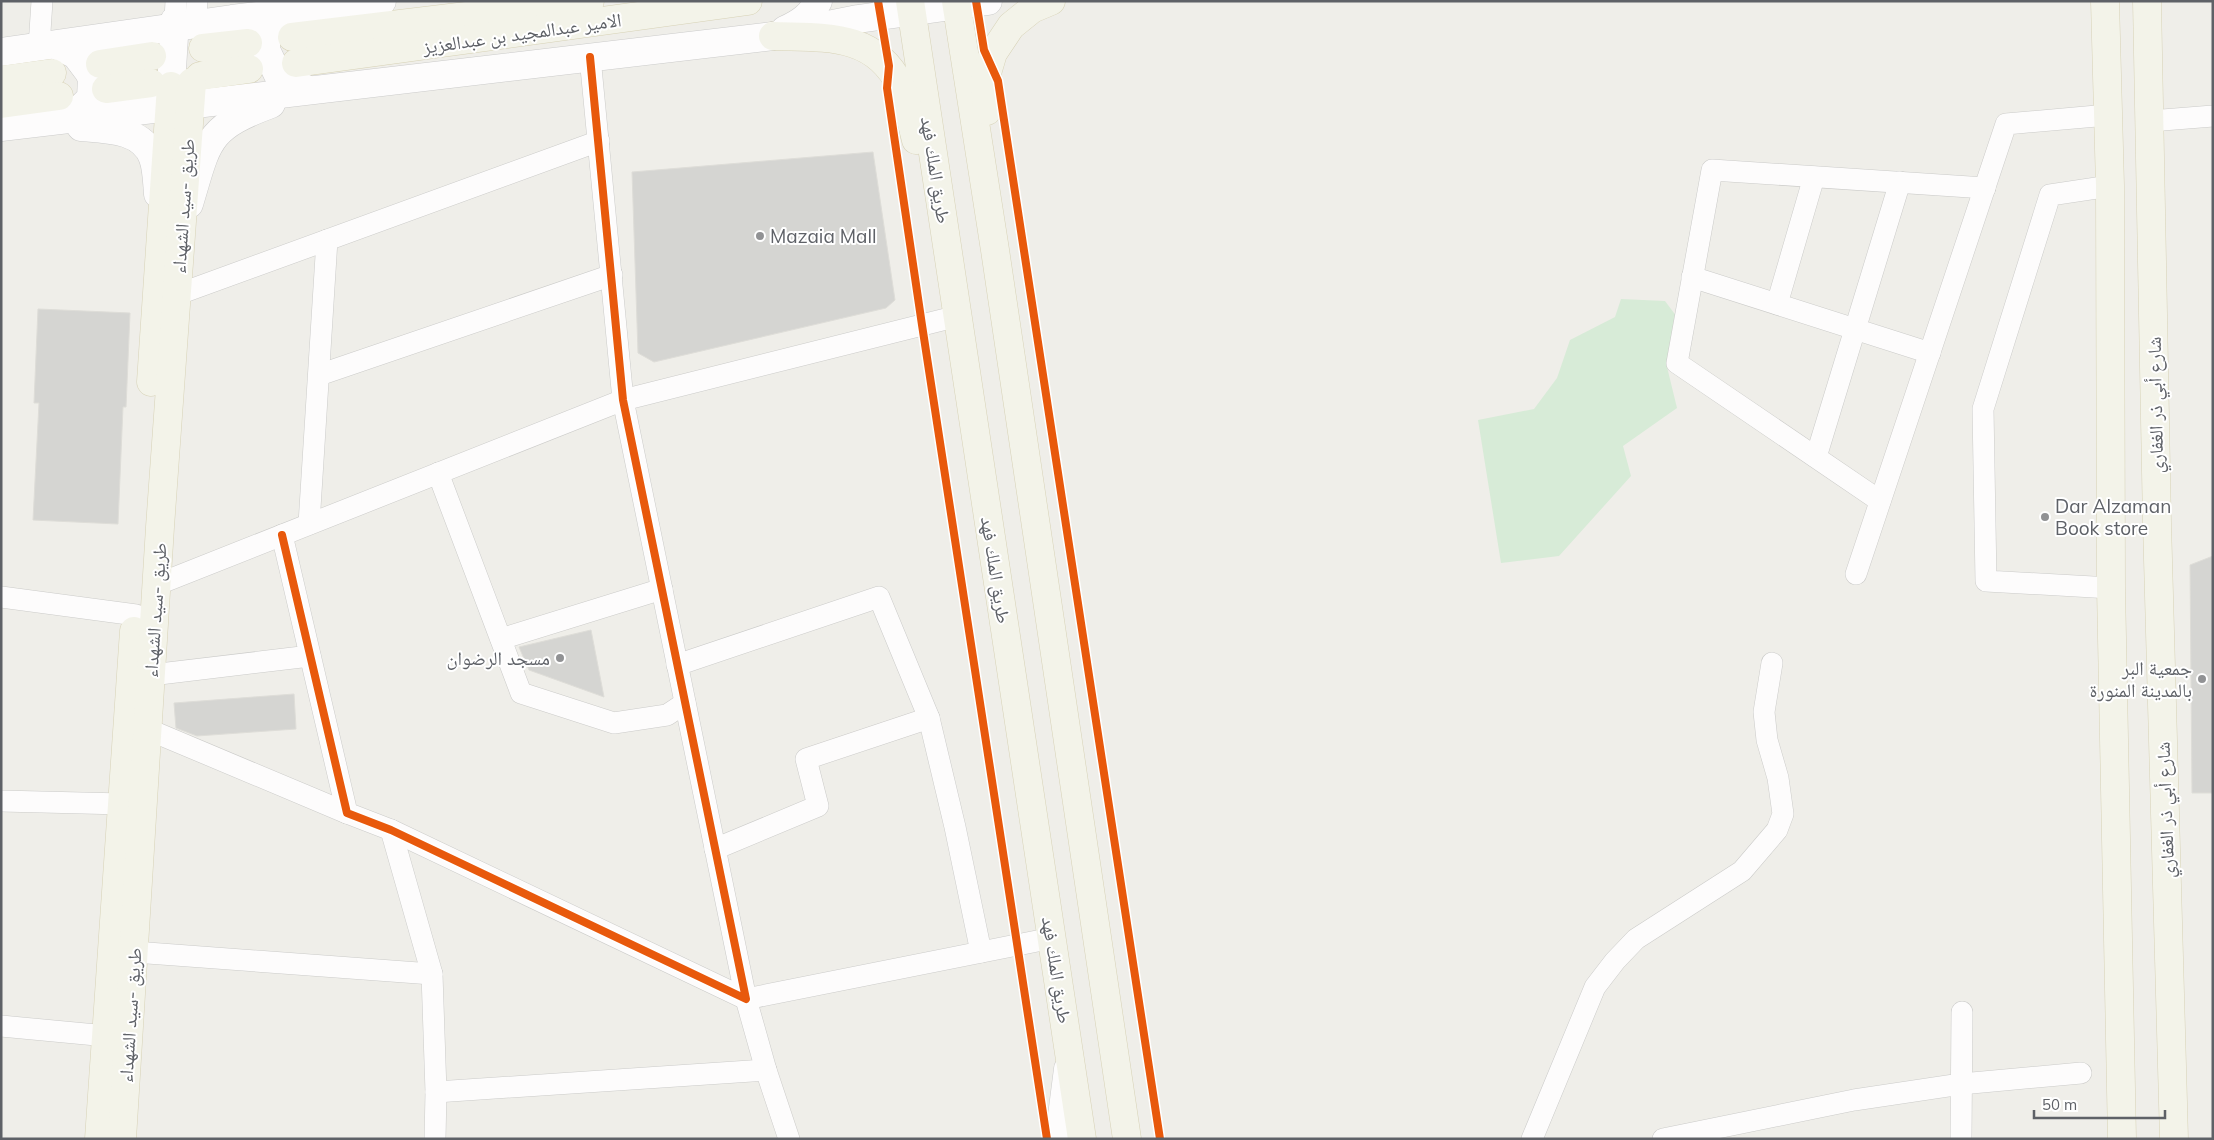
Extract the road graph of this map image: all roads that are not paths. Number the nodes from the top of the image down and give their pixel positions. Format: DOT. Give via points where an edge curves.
graph roads {
  1 [pos="42,1"];
  2 [pos="382,1"];
  3 [pos="590,1"];
  4 [pos="748,1"];
  5 [pos="818,1"];
  6 [pos="988,1"];
  7 [pos="1051,1"];
  8 [pos="2105,1"];
  9 [pos="2147,1"];
  10 [pos="956,4"];
  11 [pos="911,6"];
  12 [pos="188,20"];
  13 [pos="773,36"];
  14 [pos="294,37"];
  15 [pos="48,46"];
  16 [pos="1,52"];
  17 [pos="590,57"];
  18 [pos="103,76"];
  19 [pos="1,80"];
  20 [pos="175,85"];
  21 [pos="308,90"];
  22 [pos="59,96"];
  23 [pos="1,104"];
  24 [pos="2108,115"];
  25 [pos="2213,116"];
  26 [pos="2150,121"];
  27 [pos="30,123"];
  28 [pos="1,127"];
  29 [pos="599,141"];
  30 [pos="1814,177"];
  31 [pos="1900,182"];
  32 [pos="2110,186"];
  33 [pos="1985,188"];
  34 [pos="172,225"];
  35 [pos="328,240"];
  36 [pos="995,250"];
  37 [pos="948,254"];
  38 [pos="612,275"];
  39 [pos="1692,276"];
  40 [pos="176,295"];
  41 [pos="1777,304"];
  42 [pos="958,316"];
  43 [pos="1855,329"];
  44 [pos="1930,353"];
  45 [pos="319,375"];
  46 [pos="624,400"];
  47 [pos="1816,458"];
  48 [pos="438,473"];
  49 [pos="1880,501"];
  50 [pos="309,524"];
  51 [pos="282,535"];
  52 [pos="1856,574"];
  53 [pos="156,585"];
  54 [pos="2111,588"];
  55 [pos="662,589"];
  56 [pos="1,597"];
  57 [pos="136,615"];
  58 [pos="501,638"];
  59 [pos="310,656"];
  60 [pos="1772,663"];
  61 [pos="677,665"];
  62 [pos="151,675"];
  63 [pos="685,703"];
  64 [pos="929,718"];
  65 [pos="148,729"];
  66 [pos="1,801"];
  67 [pos="123,804"];
  68 [pos="347,813"];
  69 [pos="391,830"];
  70 [pos="715,848"];
  71 [pos="1052,938"];
  72 [pos="134,952"];
  73 [pos="981,952"];
  74 [pos="432,974"];
  75 [pos="746,999"];
  76 [pos="1962,1012"];
  77 [pos="1,1026"];
  78 [pos="106,1036"];
  79 [pos="1070,1058"];
  80 [pos="766,1070"];
  81 [pos="2081,1073"];
  82 [pos="1961,1084"];
  83 [pos="436,1092"];
  84 [pos="788,1138"];
  85 [pos="99,1139"];
  86 [pos="122,1139"];
  87 [pos="435,1139"];
  88 [pos="1059,1139"];
  89 [pos="1082,1139"];
  90 [pos="1127,1139"];
  91 [pos="1532,1139"];
  92 [pos="1663,1139"];
  93 [pos="1961,1139"];
  94 [pos="2122,1139"];
  95 [pos="2174,1139"];
  1 -- 15 [label="street"];
  2 -- 14 [label="street"];
  3 -- 14 [label="main road, الامير عبدالمجيد بن عبدالعزيز"];
  4 -- 14 [label="main road, الامير عبدالمجيد بن عبدالعزيز"];
  5 -- 13 [label="street" via="813,12 799,24"];
  6 -- 10 [label="street"];
  7 -- 36 [label="main road" via="1032,8 1012,26 993,53 985,80"];
  8 -- 24 [label="main road"];
  9 -- 26 [label="main road, شارع أبي ذر الغفاري"];
  10 -- 11 [label="street"];
  10 -- 36 [label="main road"];
  11 -- 13 [label="street"];
  11 -- 37 [label="main road, طريق الملك فهد"];
  12 -- 14 [label="street"];
  12 -- 15 [label="street"];
  12 -- 20 [label="street"];
  12 -- 20 [label="main road" via="248,56"];
  13 -- 17 [label="street"];
  13 -- 37 [label="main road" via="836,39 861,44 889,66 901,86"];
  14 -- 21 [label="street" via="272,23 266,32 266,50 280,77"];
  15 -- 16 [label="street"];
  15 -- 22 [label="street" via="76,55 92,78 91,98 82,107"];
  17 -- 21 [label="street"];
  17 -- 29 [label="street"];
  18 -- 20 [label="main road"];
  19 -- 22 [label="main road"];
  20 -- 21 [label="street"];
  20 -- 22 [label="street"];
  20 -- 34 [label="main road, طريق -سيد الشهداء"];
  21 -- 34 [label="street" via="235,118 218,131 205,151"];
  22 -- 23 [label="main road"];
  22 -- 27 [label="street"];
  24 -- 32 [label="main road"];
  24 -- 33 [label="street" via="2006,124"];
  25 -- 26 [label="street"];
  26 -- 95 [label="main road, شارع أبي ذر الغفاري"];
  27 -- 28 [label="street"];
  27 -- 34 [label="street" via="130,133 147,147 154,158"];
  29 -- 35 [label="street"];
  29 -- 38 [label="street"];
  30 -- 31 [label="street"];
  30 -- 39 [label="street" via="1712,170"];
  30 -- 41 [label="street"];
  31 -- 33 [label="street"];
  31 -- 43 [label="street"];
  32 -- 54 [label="main road"];
  32 -- 54 [label="street" via="2050,195 1983,409 1986,581"];
  33 -- 44 [label="street"];
  34 -- 40 [label="main road, طريق -سيد الشهداء"];
  34 -- 57 [label="main road, طريق -سيد الشهداء"];
  35 -- 40 [label="street"];
  35 -- 45 [label="street"];
  36 -- 90 [label="main road"];
  37 -- 42 [label="main road, طريق الملك فهد"];
  38 -- 45 [label="street"];
  38 -- 46 [label="street"];
  39 -- 41 [label="street"];
  39 -- 47 [label="street" via="1677,363"];
  40 -- 53 [label="main road, طريق -سيد الشهداء"];
  41 -- 43 [label="street"];
  42 -- 46 [label="street"];
  42 -- 71 [label="main road, طريق الملك فهد"];
  43 -- 44 [label="street"];
  43 -- 47 [label="street"];
  44 -- 49 [label="street"];
  45 -- 50 [label="street"];
  46 -- 48 [label="street"];
  46 -- 55 [label="street"];
  47 -- 49 [label="street"];
  48 -- 50 [label="street"];
  48 -- 58 [label="street"];
  49 -- 52 [label="street"];
  50 -- 51 [label="street"];
  51 -- 53 [label="street"];
  51 -- 59 [label="street"];
  53 -- 62 [label="main road, طريق -سيد الشهداء"];
  54 -- 94 [label="main road"];
  55 -- 58 [label="street"];
  55 -- 61 [label="street"];
  56 -- 57 [label="street"];
  57 -- 67 [label="main road, طريق -سيد الشهداء"];
  58 -- 63 [label="street" via="521,693 614,723 668,715"];
  59 -- 62 [label="street"];
  59 -- 68 [label="street"];
  60 -- 91 [label="street" via="1764,712 1783,814 1777,830 1742,871 1636,940 1615,961 1595,987"];
  61 -- 63 [label="street"];
  61 -- 64 [label="street" via="879,597"];
  62 -- 65 [label="main road, طريق -سيد الشهداء"];
  63 -- 70 [label="street"];
  64 -- 70 [label="street" via="806,759 818,806"];
  64 -- 73 [label="street"];
  65 -- 68 [label="street"];
  65 -- 72 [label="main road, طريق -سيد الشهداء"];
  66 -- 67 [label="street"];
  67 -- 78 [label="main road, طريق -سيد الشهداء"];
  68 -- 69 [label="street"];
  69 -- 74 [label="street"];
  69 -- 75 [label="street"];
  70 -- 75 [label="street"];
  71 -- 73 [label="street"];
  71 -- 79 [label="main road, طريق الملك فهد"];
  72 -- 74 [label="street"];
  72 -- 86 [label="main road, طريق -سيد الشهداء"];
  73 -- 75 [label="street"];
  74 -- 83 [label="street"];
  75 -- 80 [label="street"];
  76 -- 82 [label="street"];
  77 -- 78 [label="street"];
  78 -- 85 [label="main road, طريق -سيد الشهداء"];
  79 -- 88 [label="street"];
  79 -- 89 [label="main road, طريق الملك فهد"];
  80 -- 83 [label="street"];
  80 -- 84 [label="street"];
  81 -- 82 [label="street"];
  82 -- 92 [label="street" via="1854,1100"];
  82 -- 93 [label="street"];
  83 -- 87 [label="street"];
}
